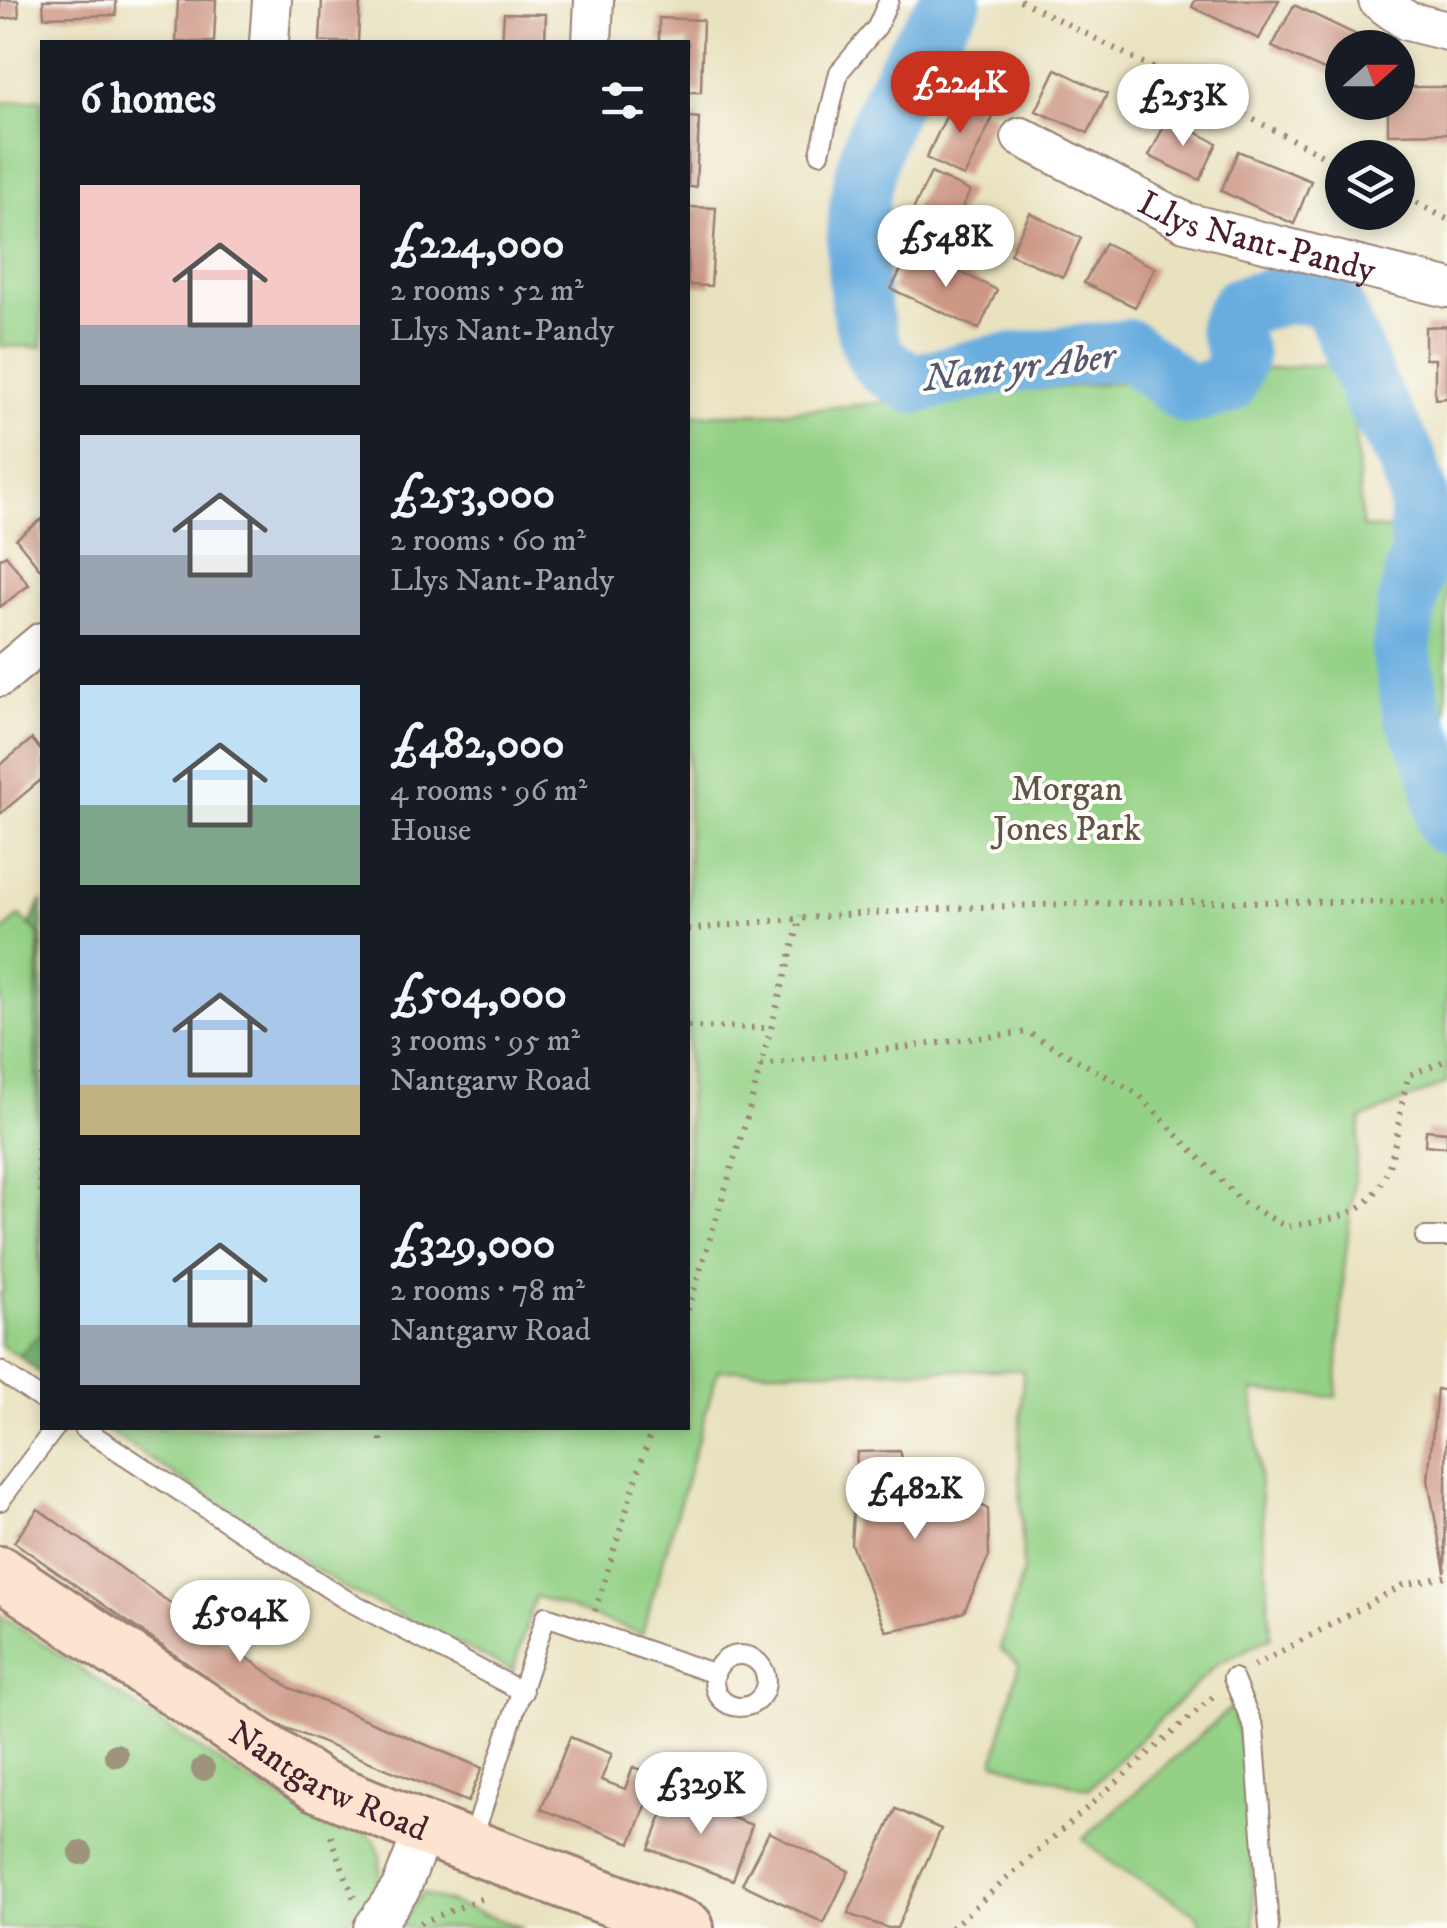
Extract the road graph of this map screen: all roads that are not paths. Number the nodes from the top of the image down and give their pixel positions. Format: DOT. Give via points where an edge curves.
graph roads {
  1 [pos="272,0"];
  2 [pos="594,0"];
  3 [pos="889,0"];
  4 [pos="1378,0"];
  5 [pos="1447,31"];
  6 [pos="269,40"];
  7 [pos="592,40"];
  8 [pos="1021,137"];
  9 [pos="820,153"];
  10 [pos="1447,288"];
  11 [pos="40,644"];
  12 [pos="0,677"];
  13 [pos="1425,1237"];
  14 [pos="1447,1237"];
  15 [pos="0,1372"];
  16 [pos="40,1399"];
  17 [pos="53,1430"];
  18 [pos="86,1430"];
  19 [pos="0,1501"];
  20 [pos="0,1573"];
  21 [pos="714,1674"];
  22 [pos="1234,1678"];
  23 [pos="523,1692"];
  24 [pos="424,1829"];
  25 [pos="472,1847"];
  26 [pos="625,1918"];
  27 [pos="366,1919"];
  28 [pos="687,1928"];
  29 [pos="1269,1928"];
  1 -- 6 [label="street"];
  2 -- 7 [label="street"];
  3 -- 9 [label="lane" via="877,27 839,72"];
  4 -- 5 [label="street" via="1407,20"];
  8 -- 10 [label="street, Llys Nant-Pandy" via="1184,222"];
  11 -- 12 [label="street"];
  13 -- 14 [label="lane"];
  15 -- 16 [label="lane"];
  17 -- 19 [label="lane"];
  18 -- 23 [label="lane" via="343,1598"];
  20 -- 24 [label="main road, Nantgarw Road" via="318,1785"];
  21 -- 23 [label="lane" via="546,1616"];
  22 -- 29 [label="lane" via="1254,1728"];
  23 -- 25 [label="lane"];
  24 -- 25 [label="main road, Nantgarw Road"];
  24 -- 27 [label="street" via="401,1888"];
  25 -- 26 [label="main road, Nantgarw Road" via="545,1874"];
  26 -- 28 [label="main road, Nantgarw Road"];
}
